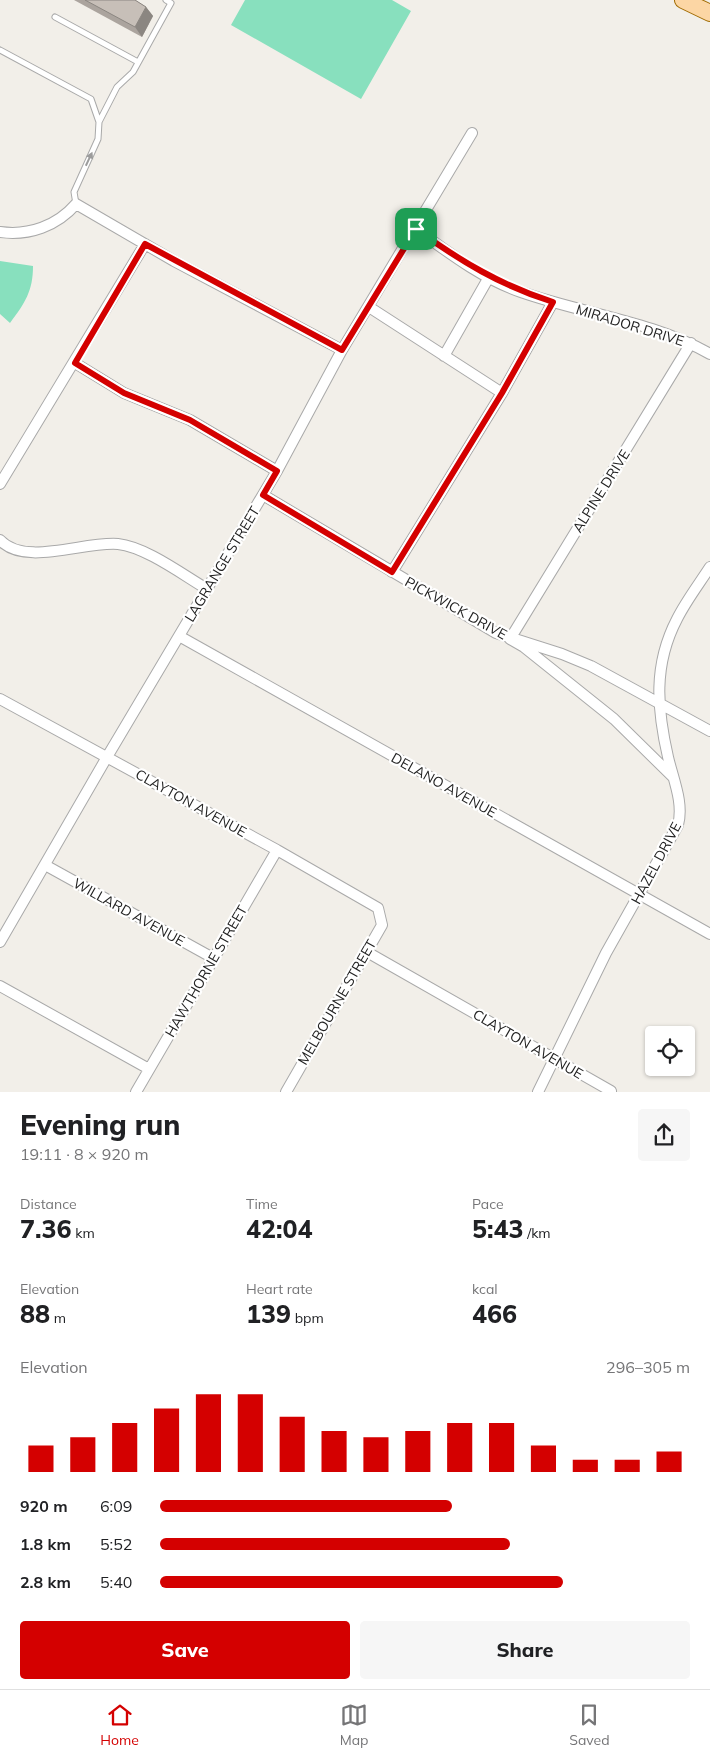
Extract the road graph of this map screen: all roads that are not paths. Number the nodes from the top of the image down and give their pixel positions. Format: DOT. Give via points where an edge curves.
graph roads {
  1 [pos="166,0"];
  2 [pos="683,0"];
  3 [pos="710,13"];
  4 [pos="55,17"];
  5 [pos="0,50"];
  6 [pos="138,62"];
  7 [pos="99,122"];
  8 [pos="472,133"];
  9 [pos="76,204"];
  10 [pos="416,229"];
  11 [pos="0,232"];
  12 [pos="145,244"];
  13 [pos="489,277"];
  14 [pos="553,302"];
  15 [pos="368,307"];
  16 [pos="691,343"];
  17 [pos="342,350"];
  18 [pos="710,354"];
  19 [pos="444,356"];
  20 [pos="75,363"];
  21 [pos="502,393"];
  22 [pos="277,471"];
  23 [pos="0,484"];
  24 [pos="263,495"];
  25 [pos="0,540"];
  26 [pos="392,572"];
  27 [pos="709,573"];
  28 [pos="207,589"];
  29 [pos="179,636"];
  30 [pos="510,639"];
  31 [pos="0,699"];
  32 [pos="658,701"];
  33 [pos="710,731"];
  34 [pos="107,757"];
  35 [pos="673,777"];
  36 [pos="277,850"];
  37 [pos="45,865"];
  38 [pos="640,895"];
  39 [pos="380,912"];
  40 [pos="710,934"];
  41 [pos="0,942"];
  42 [pos="367,952"];
  43 [pos="213,958"];
  44 [pos="0,986"];
  45 [pos="554,1058"];
  46 [pos="149,1069"];
  47 [pos="611,1091"];
  48 [pos="136,1092"];
  49 [pos="286,1092"];
  50 [pos="538,1092"];
  1 -- 6 [label="lane" via="171,3"];
  2 -- 3 [label="main road"];
  4 -- 6 [label="lane"];
  5 -- 7 [label="lane" via="91,99"];
  6 -- 7 [label="lane" via="133,72 117,87"];
  9 -- 7 [label="lane, one-way" via="74,192 98,139"];
  8 -- 10 [label="street, LAGRANGE STREET"];
  9 -- 11 [label="street" via="61,220 46,226 16,234"];
  9 -- 12 [label="street"];
  10 -- 13 [label="street, MIRADOR DRIVE"];
  10 -- 15 [label="street, LAGRANGE STREET"];
  12 -- 17 [label="street"];
  12 -- 20 [label="street"];
  13 -- 14 [label="street, MIRADOR DRIVE"];
  13 -- 19 [label="street"];
  14 -- 16 [label="street, MIRADOR DRIVE" via="671,334"];
  14 -- 21 [label="street"];
  15 -- 17 [label="street, LAGRANGE STREET"];
  15 -- 19 [label="street"];
  16 -- 18 [label="street, MIRADOR DRIVE"];
  16 -- 30 [label="street, ALPINE DRIVE"];
  17 -- 22 [label="street, LAGRANGE STREET"];
  19 -- 21 [label="street"];
  20 -- 22 [label="street" via="124,393 190,420"];
  20 -- 23 [label="street"];
  21 -- 26 [label="street"];
  22 -- 24 [label="street, LAGRANGE STREET"];
  24 -- 26 [label="street, PICKWICK DRIVE"];
  24 -- 28 [label="street, LAGRANGE STREET"];
  25 -- 28 [label="street" via="16,552 29,553 119,544 152,557"];
  26 -- 30 [label="street, PICKWICK DRIVE"];
  27 -- 32 [label="street, HAZEL DRIVE" via="677,618 669,638 661,660"];
  28 -- 29 [label="street, LAGRANGE STREET"];
  29 -- 34 [label="street, LAGRANGE STREET"];
  29 -- 38 [label="street, DELANO AVENUE"];
  30 -- 32 [label="street, PICKWICK DRIVE" via="562,654"];
  30 -- 35 [label="street" via="614,719"];
  31 -- 34 [label="street, CLAYTON AVENUE"];
  32 -- 33 [label="street, PICKWICK DRIVE"];
  32 -- 35 [label="street, HAZEL DRIVE"];
  34 -- 36 [label="street, CLAYTON AVENUE"];
  34 -- 37 [label="street, LAGRANGE STREET"];
  35 -- 38 [label="street, HAZEL DRIVE" via="681,808 678,825"];
  36 -- 39 [label="street, CLAYTON AVENUE"];
  36 -- 43 [label="street, HAWTHORNE STREET"];
  37 -- 41 [label="street, LAGRANGE STREET"];
  37 -- 43 [label="street, WILLARD AVENUE"];
  38 -- 40 [label="street, DELANO AVENUE"];
  38 -- 45 [label="street, HAZEL DRIVE" via="606,953"];
  39 -- 42 [label="street, MELBOURNE STREET" via="382,925"];
  42 -- 45 [label="street, CLAYTON AVENUE"];
  42 -- 49 [label="street, MELBOURNE STREET"];
  43 -- 46 [label="street, HAWTHORNE STREET"];
  44 -- 46 [label="street"];
  45 -- 47 [label="street, CLAYTON AVENUE"];
  45 -- 50 [label="street, HAZEL DRIVE"];
  46 -- 48 [label="street, HAWTHORNE STREET"];
}
